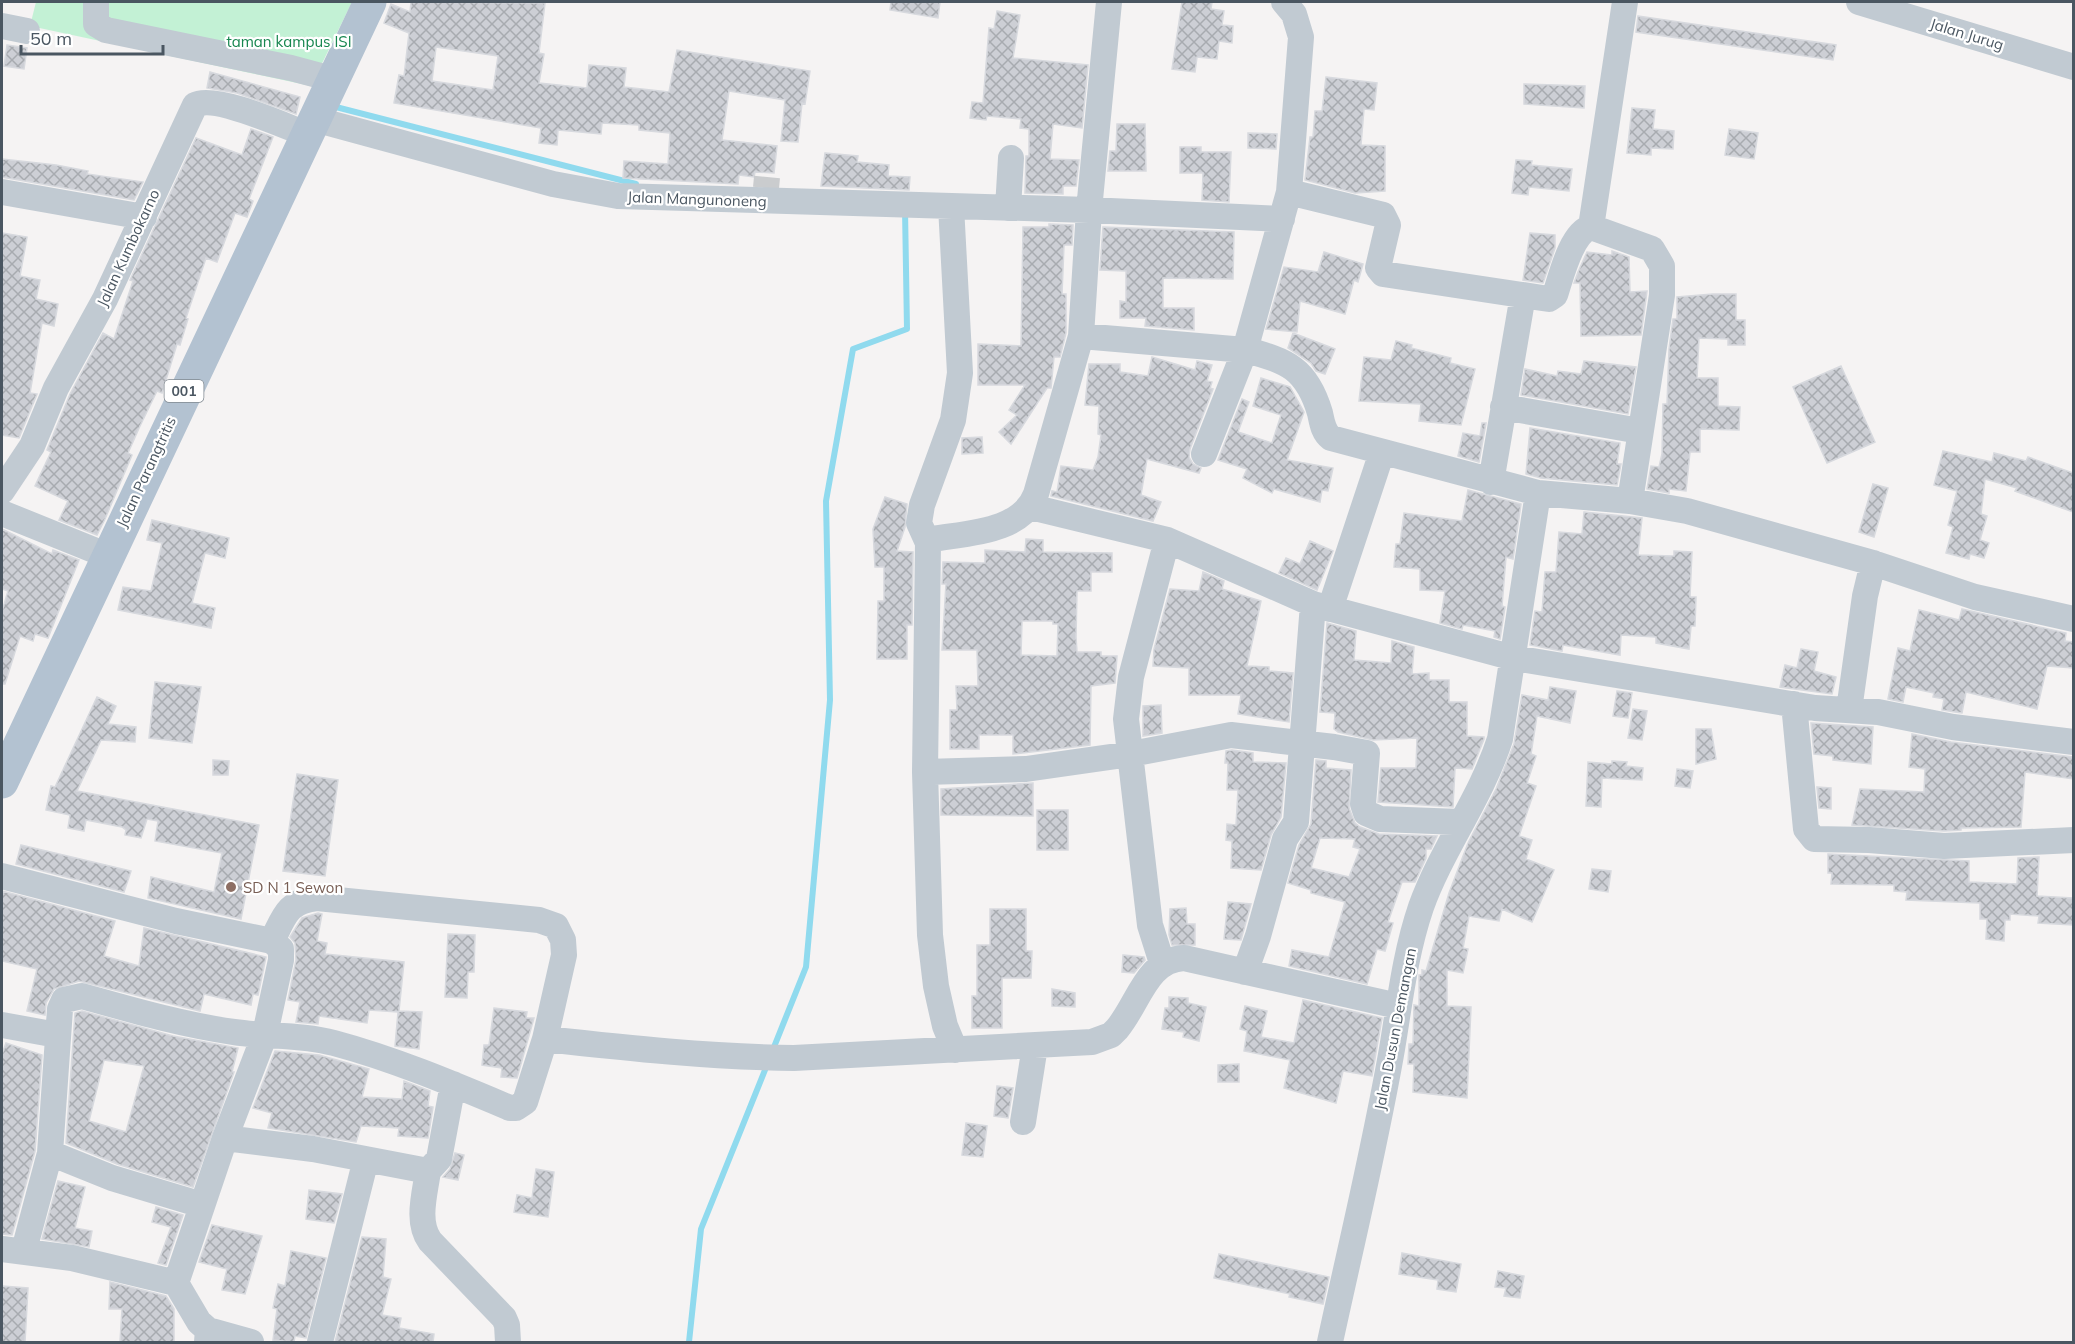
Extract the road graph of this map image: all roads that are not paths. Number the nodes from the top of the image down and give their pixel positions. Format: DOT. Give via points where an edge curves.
graph roads {
  1 [pos="96,2"];
  2 [pos="370,2"];
  3 [pos="1109,2"];
  4 [pos="1284,2"];
  5 [pos="1625,2"];
  6 [pos="1859,2"];
  7 [pos="2,26"];
  8 [pos="27,31"];
  9 [pos="2073,67"];
  10 [pos="332,79"];
  11 [pos="310,127"];
  12 [pos="1011,158"];
  13 [pos="2,192"];
  14 [pos="1289,192"];
  15 [pos="951,206"];
  16 [pos="1008,208"];
  17 [pos="1089,210"];
  18 [pos="144,217"];
  19 [pos="1282,219"];
  20 [pos="1591,228"];
  21 [pos="1523,295"];
  22 [pos="1081,336"];
  23 [pos="1245,350"];
  24 [pos="1503,407"];
  25 [pos="1640,431"];
  26 [pos="1383,452"];
  27 [pos="1203,454"];
  28 [pos="1491,482"];
  29 [pos="2,491"];
  30 [pos="1538,493"];
  31 [pos="1630,501"];
  32 [pos="1031,507"];
  33 [pos="2,513"];
  34 [pos="1167,540"];
  35 [pos="928,543"];
  36 [pos="106,555"];
  37 [pos="1873,563"];
  38 [pos="1322,606"];
  39 [pos="2073,619"];
  40 [pos="1514,658"];
  41 [pos="1794,704"];
  42 [pos="1850,710"];
  43 [pos="2073,742"];
  44 [pos="1302,743"];
  45 [pos="1131,754"];
  46 [pos="925,772"];
  47 [pos="2,782"];
  48 [pos="1460,822"];
  49 [pos="2073,840"];
  50 [pos="2,876"];
  51 [pos="272,941"];
  52 [pos="1162,963"];
  53 [pos="1245,972"];
  54 [pos="1398,1006"];
  55 [pos="2,1025"];
  56 [pos="265,1034"];
  57 [pos="57,1035"];
  58 [pos="545,1039"];
  59 [pos="1035,1046"];
  60 [pos="955,1050"];
  61 [pos="453,1084"];
  62 [pos="1023,1122"];
  63 [pos="225,1137"];
  64 [pos="50,1153"];
  65 [pos="366,1159"];
  66 [pos="428,1171"];
  67 [pos="202,1205"];
  68 [pos="13,1250"];
  69 [pos="176,1283"];
  70 [pos="207,1336"];
  71 [pos="251,1342"];
  72 [pos="320,1342"];
  73 [pos="508,1342"];
  74 [pos="1330,1342"];
  1 -- 10 [label="street" via="96,24 106,30"];
  2 -- 10 [label="main road, Jalan Parangtritis / 001"];
  3 -- 17 [label="street"];
  4 -- 14 [label="street" via="1294,14 1301,37"];
  5 -- 20 [label="street"];
  6 -- 9 [label="street, Jalan Jurug"];
  7 -- 8 [label="street"];
  10 -- 11 [label="main road, Jalan Parangtritis / 001"];
  11 -- 15 [label="street, Jalan Mangunoneng" via="618,196 766,195"];
  11 -- 18 [label="street, Jalan Kumbokarno" via="204,101 199,103 191,110"];
  11 -- 36 [label="main road, Jalan Parangtritis / 001"];
  12 -- 16 [label="street"];
  13 -- 18 [label="street"];
  14 -- 19 [label="street"];
  14 -- 21 [label="street" via="1383,214 1388,225 1380,272"];
  15 -- 16 [label="street, Jalan Mangunoneng"];
  15 -- 35 [label="street" via="960,372 953,420 922,505 919,523"];
  16 -- 17 [label="street, Jalan Mangunoneng"];
  17 -- 19 [label="street, Jalan Mangunoneng"];
  17 -- 22 [label="street"];
  18 -- 29 [label="street, Jalan Kumbokarno" via="56,388 32,446"];
  19 -- 23 [label="street"];
  20 -- 21 [label="street" via="1584,229 1576,241 1553,297"];
  20 -- 25 [label="street" via="1652,249 1662,266 1662,295"];
  21 -- 24 [label="street"];
  22 -- 23 [label="street"];
  22 -- 32 [label="street"];
  23 -- 26 [label="street" via="1271,357 1300,372 1310,387 1328,435"];
  23 -- 27 [label="street"];
  24 -- 25 [label="street"];
  24 -- 28 [label="street"];
  25 -- 31 [label="street"];
  26 -- 28 [label="street"];
  26 -- 38 [label="street"];
  28 -- 30 [label="street"];
  30 -- 31 [label="street"];
  30 -- 40 [label="street, Jalan Dusun Demangan"];
  31 -- 37 [label="street" via="1737,523"];
  32 -- 34 [label="street"];
  32 -- 35 [label="street" via="1010,522"];
  33 -- 36 [label="street"];
  34 -- 38 [label="street"];
  34 -- 45 [label="street" via="1126,700"];
  35 -- 46 [label="street"];
  36 -- 47 [label="main road, Jalan Parangtritis / 001"];
  37 -- 39 [label="street" via="1975,597"];
  37 -- 42 [label="street"];
  38 -- 40 [label="street"];
  38 -- 44 [label="street"];
  40 -- 41 [label="street"];
  40 -- 48 [label="street, Jalan Dusun Demangan" via="1494,758"];
  41 -- 42 [label="street"];
  41 -- 49 [label="street" via="1806,829 1814,839 1944,846"];
  42 -- 43 [label="street"];
  44 -- 45 [label="street" via="1231,735"];
  44 -- 48 [label="street" via="1367,753 1363,804 1366,813 1373,817"];
  44 -- 53 [label="street" via="1296,822 1285,839"];
  45 -- 46 [label="street" via="1026,769"];
  45 -- 52 [label="street" via="1150,925"];
  46 -- 60 [label="street" via="930,935 936,986"];
  48 -- 54 [label="street, Jalan Dusun Demangan" via="1422,907"];
  50 -- 51 [label="street" via="176,921"];
  51 -- 56 [label="street" via="281,949 281,960"];
  51 -- 58 [label="street" via="295,903 317,898 539,920 556,926 563,940 564,955"];
  52 -- 53 [label="street" via="1184,958"];
  52 -- 59 [label="street" via="1111,1035 1092,1042"];
  53 -- 54 [label="street"];
  54 -- 74 [label="street, Jalan Dusun Demangan"];
  55 -- 57 [label="street"];
  56 -- 57 [label="street" via="188,1024 82,996 64,1000"];
  56 -- 61 [label="street" via="333,1042"];
  56 -- 63 [label="street"];
  57 -- 64 [label="street"];
  58 -- 60 [label="street" via="747,1057"];
  58 -- 61 [label="street" via="521,1106 510,1108"];
  59 -- 60 [label="street"];
  59 -- 62 [label="street"];
  61 -- 66 [label="street" via="439,1159"];
  63 -- 65 [label="street"];
  63 -- 67 [label="street"];
  64 -- 67 [label="street" via="112,1178"];
  64 -- 68 [label="street"];
  65 -- 66 [label="street"];
  65 -- 72 [label="street"];
  66 -- 73 [label="street" via="424,1231 504,1318"];
  67 -- 69 [label="street"];
  68 -- 69 [label="street" via="120,1268"];
  69 -- 70 [label="street"];
  70 -- 71 [label="street"];
}
